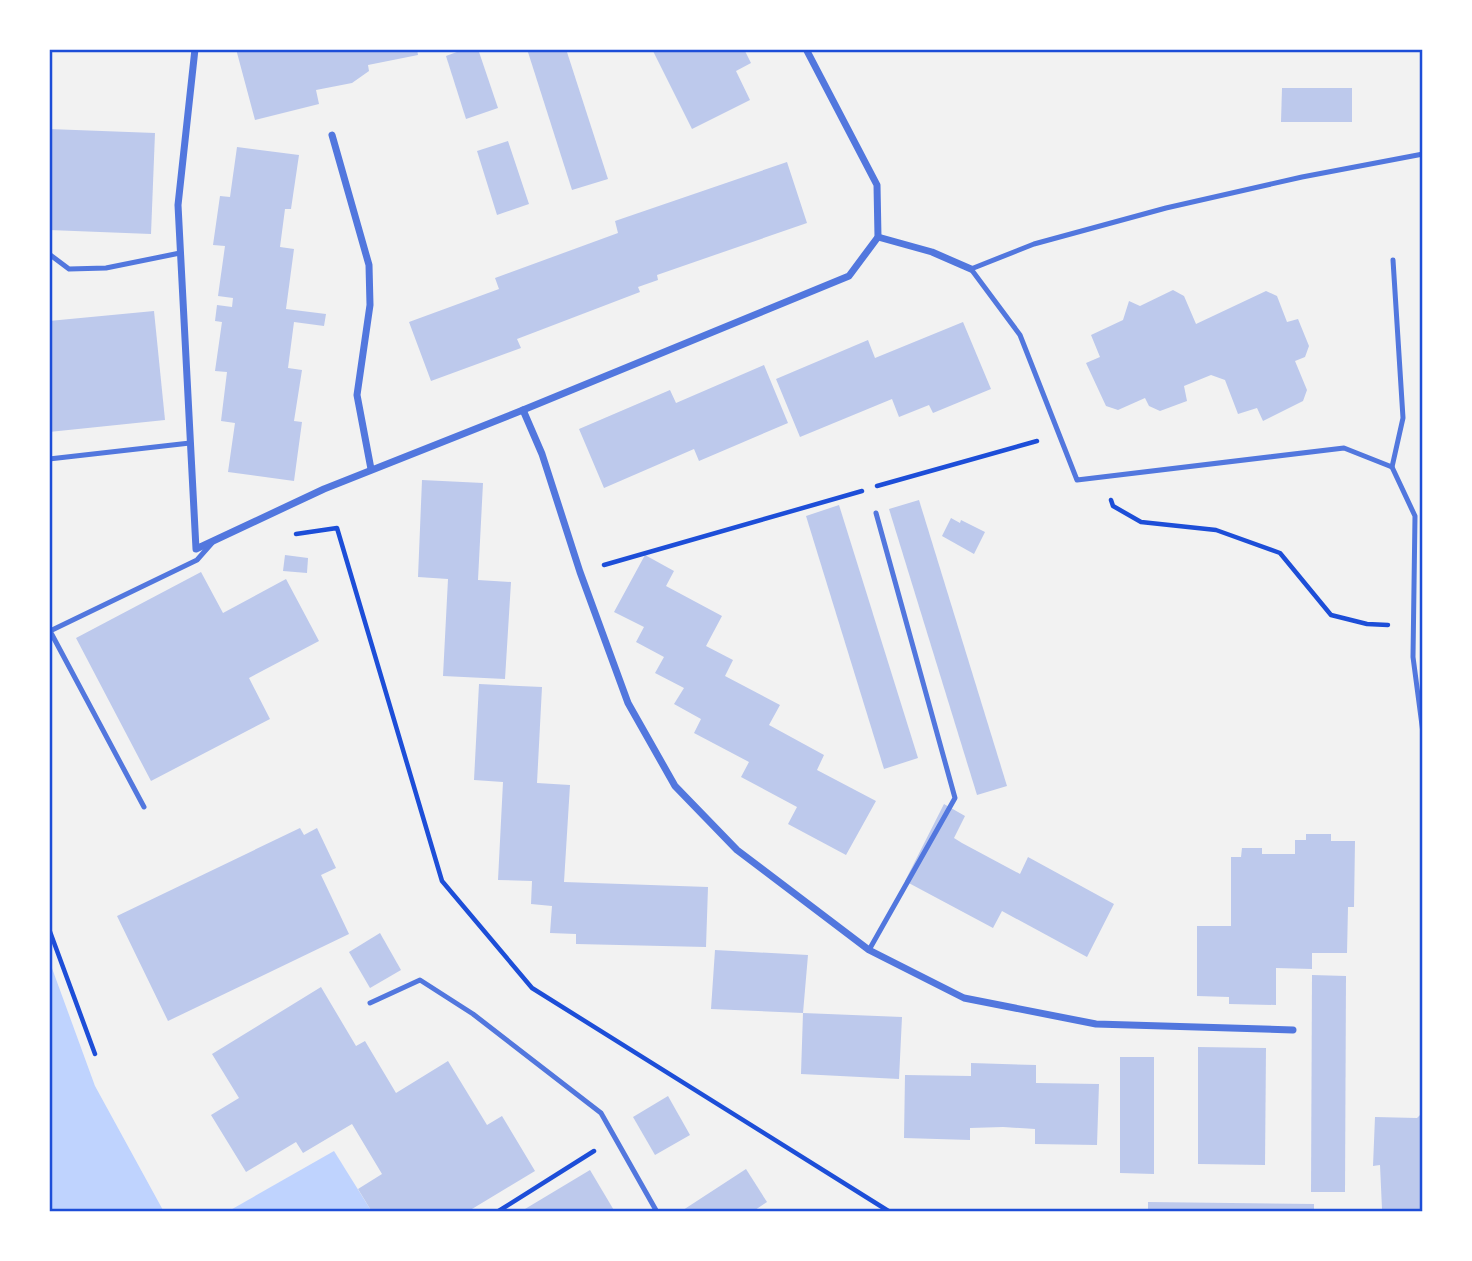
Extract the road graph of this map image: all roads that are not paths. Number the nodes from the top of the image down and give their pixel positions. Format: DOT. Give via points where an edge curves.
graph roads {
  1 [pos="195,49"];
  2 [pos="806,49"];
  3 [pos="332,135"];
  4 [pos="1423,153"];
  5 [pos="878,237"];
  6 [pos="180,253"];
  7 [pos="49,254"];
  8 [pos="1393,260"];
  9 [pos="971,269"];
  10 [pos="523,410"];
  11 [pos="190,443"];
  12 [pos="49,459"];
  13 [pos="1392,467"];
  14 [pos="371,469"];
  15 [pos="876,513"];
  16 [pos="214,540"];
  17 [pos="1423,733"];
  18 [pos="144,807"];
  19 [pos="869,950"];
  20 [pos="370,1003"];
  21 [pos="1293,1030"];
  22 [pos="657,1212"];
  1 -- 6 [label="street" via="178,205"];
  2 -- 5 [label="street" via="877,185"];
  3 -- 14 [label="street" via="369,265 370,305 357,395"];
  4 -- 9 [label="lane" via="1166,208 1034,244"];
  5 -- 9 [label="street" via="932,251"];
  5 -- 10 [label="street" via="849,276"];
  6 -- 7 [label="lane" via="106,268 69,269"];
  6 -- 11 [label="street"];
  8 -- 13 [label="lane" via="1403,418"];
  9 -- 13 [label="lane" via="1020,335 1077,480 1344,448"];
  10 -- 14 [label="street"];
  10 -- 19 [label="street" via="628,703 675,786 737,850"];
  11 -- 12 [label="lane"];
  11 -- 16 [label="street" via="196,549"];
  13 -- 17 [label="lane" via="1415,516 1413,657"];
  14 -- 16 [label="street"];
  15 -- 19 [label="lane" via="955,798"];
  16 -- 18 [label="lane" via="197,560 50,631"];
  19 -- 21 [label="street" via="964,998 1096,1024"];
  20 -- 22 [label="lane" via="420,980 473,1014 601,1113"];
}
